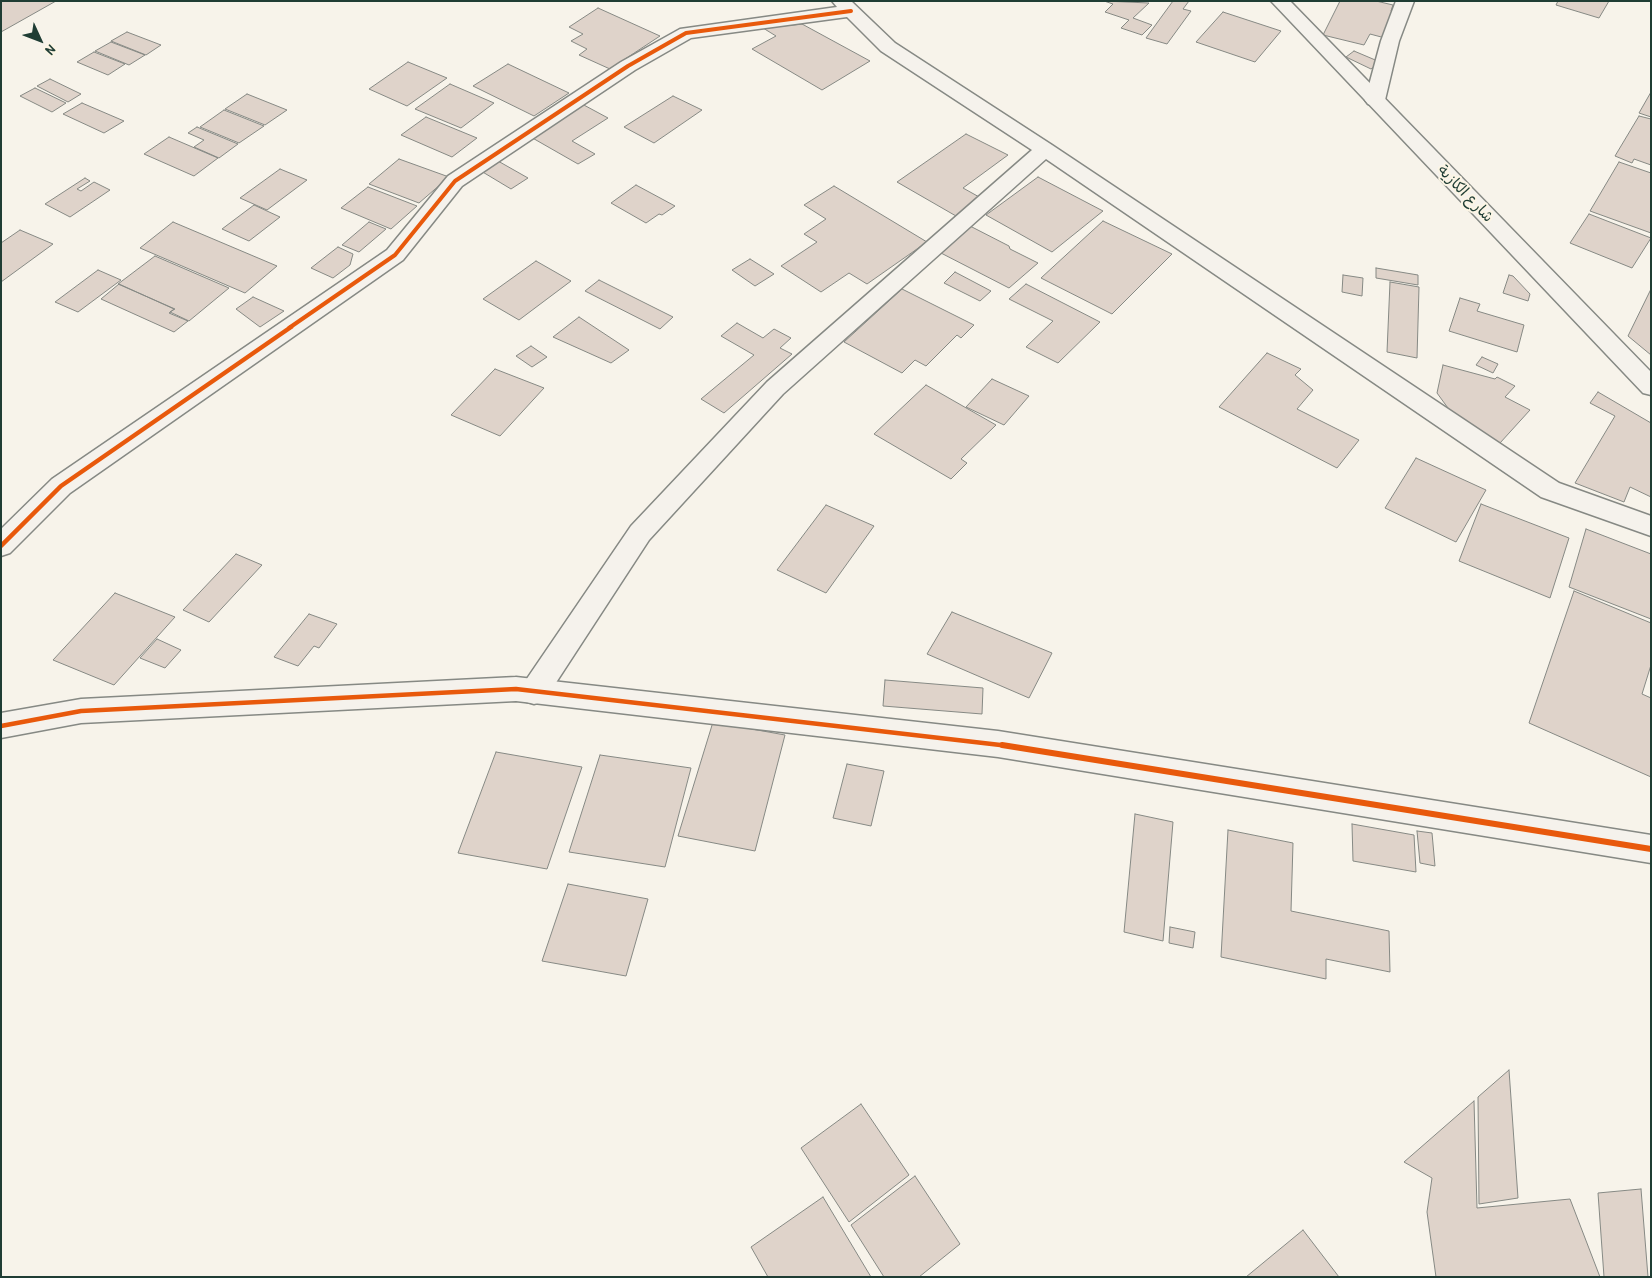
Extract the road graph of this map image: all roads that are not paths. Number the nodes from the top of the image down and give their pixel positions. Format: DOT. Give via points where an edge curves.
graph roads {
  1 [pos="1280,1"];
  2 [pos="1405,1"];
  3 [pos="846,6"];
  4 [pos="1375,100"];
  5 [pos="1045,149"];
  6 [pos="1651,387"];
  7 [pos="1651,526"];
  8 [pos="1,546"];
  9 [pos="534,692"];
  10 [pos="1,726"];
  11 [pos="1651,849"];
  1 -- 4 [label="street, شارع الكازية"];
  2 -- 4 [label="street"];
  3 -- 5 [label="street" via="888,47"];
  3 -- 8 [label="street" via="686,34 628,66 455,180 395,255 61,486"];
  4 -- 6 [label="street, شارع الكازية"];
  5 -- 7 [label="street" via="1550,490"];
  5 -- 9 [label="street" via="775,388 640,534"];
  9 -- 10 [label="street" via="516,689 81,711"];
  9 -- 11 [label="street" via="998,744"];
}
